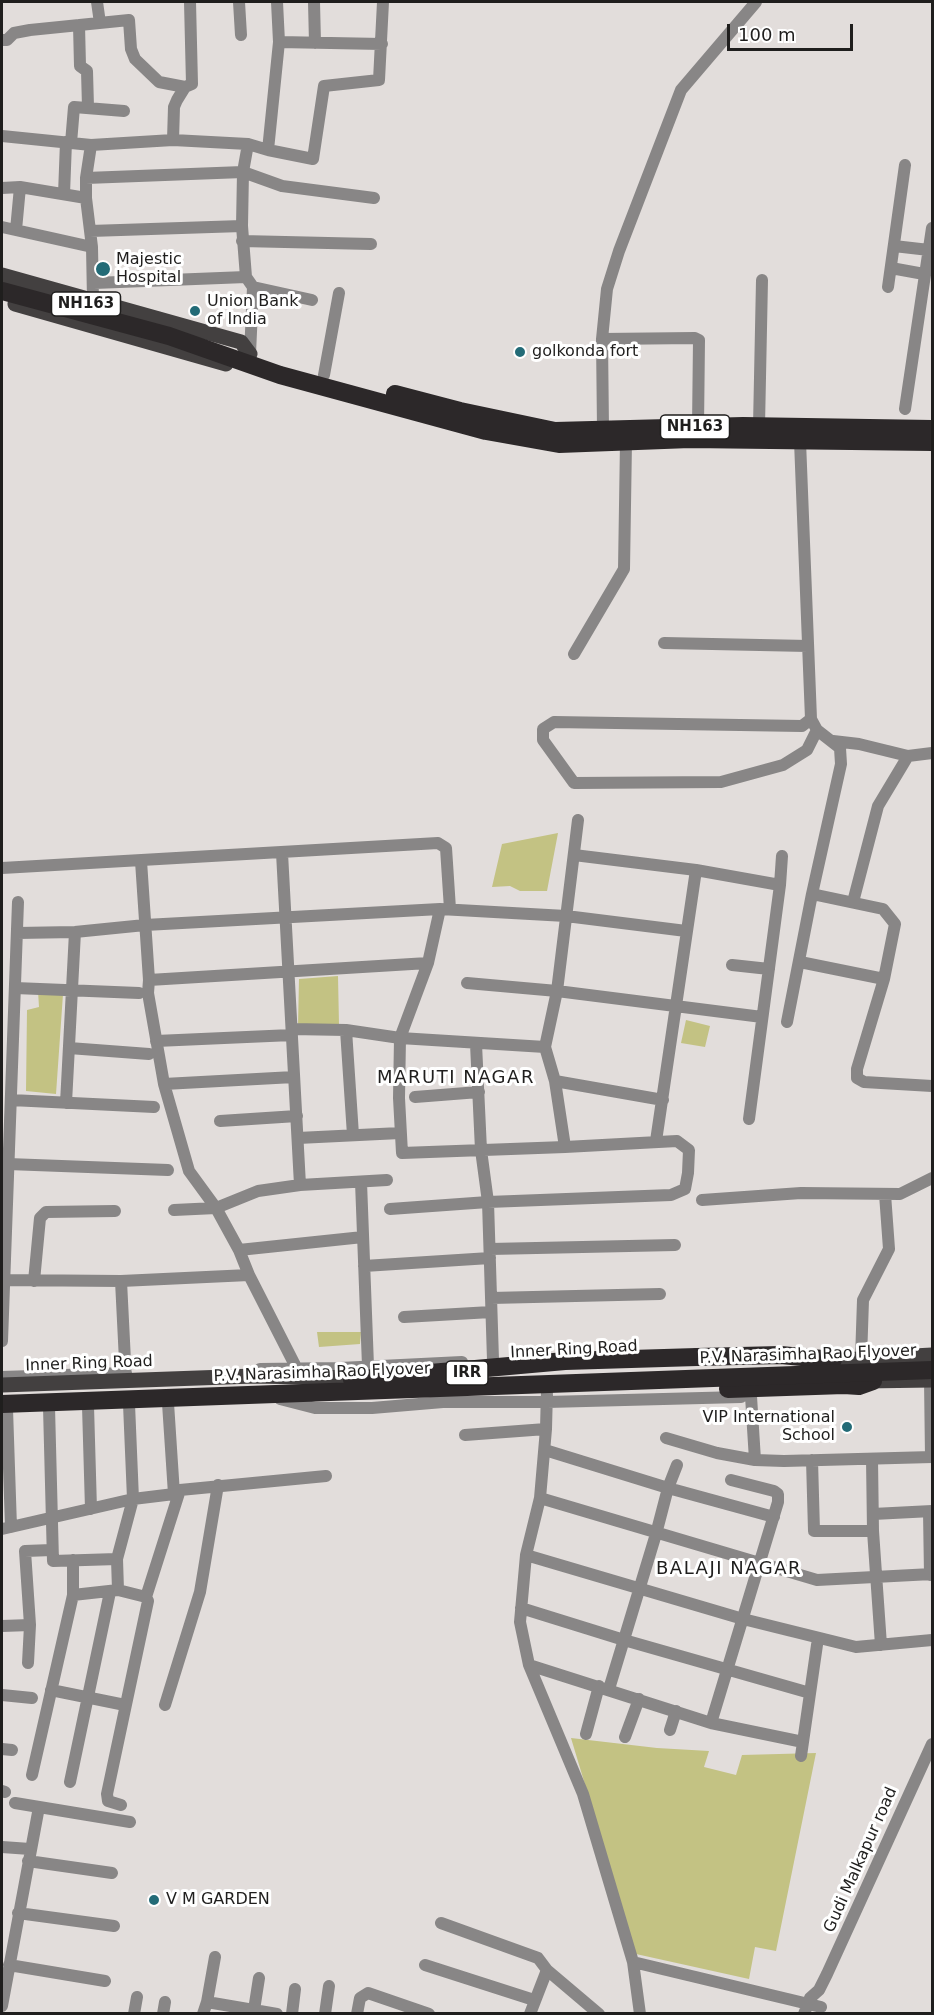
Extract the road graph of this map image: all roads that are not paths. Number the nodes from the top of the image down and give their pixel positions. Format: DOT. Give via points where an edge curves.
graph roads {
  1 [pos="97,2"];
  2 [pos="190,2"];
  3 [pos="239,2"];
  4 [pos="278,2"];
  5 [pos="314,2"];
  6 [pos="383,2"];
  7 [pos="756,2"];
  8 [pos="100,23"];
  9 [pos="79,25"];
  10 [pos="242,35"];
  11 [pos="2,40"];
  12 [pos="279,42"];
  13 [pos="315,43"];
  14 [pos="382,44"];
  15 [pos="185,87"];
  16 [pos="88,106"];
  17 [pos="124,111"];
  18 [pos="2,136"];
  19 [pos="173,140"];
  20 [pos="68,142"];
  21 [pos="248,144"];
  22 [pos="91,145"];
  23 [pos="268,150"];
  24 [pos="905,165"];
  25 [pos="243,172"];
  26 [pos="86,178"];
  27 [pos="20,187"];
  28 [pos="2,188"];
  29 [pos="64,194"];
  30 [pos="86,198"];
  31 [pos="374,198"];
  32 [pos="242,226"];
  33 [pos="2,227"];
  34 [pos="933,228"];
  35 [pos="16,230"];
  36 [pos="90,231"];
  37 [pos="243,241"];
  38 [pos="371,244"];
  39 [pos="894,246"];
  40 [pos="92,247"];
  41 [pos="929,250"];
  42 [pos="891,268"];
  43 [pos="924,274"];
  44 [pos="2,275"];
  45 [pos="2,280"];
  46 [pos="762,280"];
  47 [pos="249,282"];
  48 [pos="94,283"];
  49 [pos="888,286"];
  50 [pos="2,291"];
  51 [pos="339,293"];
  52 [pos="2,300"];
  53 [pos="93,300"];
  54 [pos="312,300"];
  55 [pos="170,331"];
  56 [pos="602,339"];
  57 [pos="250,359"];
  58 [pos="324,375"];
  59 [pos="905,409"];
  60 [pos="759,426"];
  61 [pos="698,427"];
  62 [pos="603,429"];
  63 [pos="933,429"];
  64 [pos="800,441"];
  65 [pos="626,442"];
  66 [pos="933,442"];
  67 [pos="664,643"];
  68 [pos="808,646"];
  69 [pos="574,654"];
  70 [pos="814,725"];
  71 [pos="832,741"];
  72 [pos="933,753"];
  73 [pos="908,756"];
  74 [pos="578,820"];
  75 [pos="282,853"];
  76 [pos="573,855"];
  77 [pos="782,856"];
  78 [pos="141,861"];
  79 [pos="2,868"];
  80 [pos="696,870"];
  81 [pos="780,885"];
  82 [pos="812,894"];
  83 [pos="18,902"];
  84 [pos="853,902"];
  85 [pos="445,909"];
  86 [pos="566,916"];
  87 [pos="286,918"];
  88 [pos="145,925"];
  89 [pos="686,931"];
  90 [pos="75,932"];
  91 [pos="17,933"];
  92 [pos="800,962"];
  93 [pos="429,963"];
  94 [pos="732,965"];
  95 [pos="769,969"];
  96 [pos="289,972"];
  97 [pos="884,979"];
  98 [pos="149,980"];
  99 [pos="467,983"];
  100 [pos="15,988"];
  101 [pos="72,990"];
  102 [pos="557,991"];
  103 [pos="139,993"];
  104 [pos="676,1006"];
  105 [pos="762,1017"];
  106 [pos="8,1018"];
  107 [pos="787,1022"];
  108 [pos="346,1030"];
  109 [pos="292,1032"];
  110 [pos="400,1038"];
  111 [pos="156,1041"];
  112 [pos="476,1044"];
  113 [pos="545,1047"];
  114 [pos="69,1048"];
  115 [pos="150,1054"];
  116 [pos="7,1071"];
  117 [pos="294,1077"];
  118 [pos="555,1082"];
  119 [pos="164,1084"];
  120 [pos="933,1086"];
  121 [pos="479,1092"];
  122 [pos="415,1097"];
  123 [pos="11,1100"];
  124 [pos="663,1100"];
  125 [pos="66,1103"];
  126 [pos="153,1107"];
  127 [pos="297,1116"];
  128 [pos="749,1119"];
  129 [pos="220,1121"];
  130 [pos="400,1133"];
  131 [pos="353,1135"];
  132 [pos="5,1137"];
  133 [pos="298,1138"];
  134 [pos="656,1141"];
  135 [pos="565,1147"];
  136 [pos="481,1150"];
  137 [pos="8,1164"];
  138 [pos="168,1170"];
  139 [pos="933,1178"];
  140 [pos="387,1180"];
  141 [pos="361,1182"];
  142 [pos="300,1185"];
  143 [pos="4,1190"];
  144 [pos="885,1194"];
  145 [pos="702,1200"];
  146 [pos="488,1202"];
  147 [pos="216,1208"];
  148 [pos="390,1209"];
  149 [pos="174,1210"];
  150 [pos="115,1211"];
  151 [pos="363,1237"];
  152 [pos="675,1245"];
  153 [pos="239,1250"];
  154 [pos="490,1254"];
  155 [pos="364,1266"];
  156 [pos="249,1275"];
  157 [pos="4,1280"];
  158 [pos="34,1281"];
  159 [pos="121,1281"];
  160 [pos="660,1293"];
  161 [pos="491,1298"];
  162 [pos="491,1312"];
  163 [pos="404,1317"];
  164 [pos="2,1341"];
  165 [pos="933,1354"];
  166 [pos="861,1359"];
  167 [pos="933,1359"];
  168 [pos="493,1360"];
  169 [pos="833,1360"];
  170 [pos="624,1365"];
  171 [pos="368,1366"];
  172 [pos="298,1373"];
  173 [pos="2,1377"];
  174 [pos="126,1377"];
  175 [pos="932,1377"];
  176 [pos="145,1381"];
  177 [pos="876,1381"];
  178 [pos="2,1385"];
  179 [pos="347,1386"];
  180 [pos="547,1396"];
  181 [pos="751,1396"];
  182 [pos="146,1403"];
  183 [pos="168,1403"];
  184 [pos="3,1404"];
  185 [pos="129,1404"];
  186 [pos="88,1406"];
  187 [pos="49,1407"];
  188 [pos="546,1429"];
  189 [pos="465,1435"];
  190 [pos="666,1438"];
  191 [pos="545,1450"];
  192 [pos="932,1457"];
  193 [pos="872,1459"];
  194 [pos="755,1460"];
  195 [pos="812,1460"];
  196 [pos="676,1465"];
  197 [pos="326,1476"];
  198 [pos="731,1480"];
  199 [pos="218,1485"];
  200 [pos="668,1488"];
  201 [pos="177,1492"];
  202 [pos="540,1498"];
  203 [pos="133,1499"];
  204 [pos="91,1509"];
  205 [pos="931,1511"];
  206 [pos="873,1514"];
  207 [pos="774,1517"];
  208 [pos="51,1518"];
  209 [pos="6,1528"];
  210 [pos="873,1531"];
  211 [pos="656,1534"];
  212 [pos="52,1550"];
  213 [pos="526,1555"];
  214 [pos="117,1559"];
  215 [pos="73,1560"];
  216 [pos="760,1564"];
  217 [pos="931,1574"];
  218 [pos="877,1577"];
  219 [pos="640,1588"];
  220 [pos="114,1591"];
  221 [pos="73,1595"];
  222 [pos="146,1597"];
  223 [pos="521,1608"];
  224 [pos="743,1619"];
  225 [pos="30,1625"];
  226 [pos="2,1626"];
  227 [pos="818,1638"];
  228 [pos="624,1640"];
  229 [pos="933,1640"];
  230 [pos="881,1645"];
  231 [pos="28,1662"];
  232 [pos="529,1665"];
  233 [pos="727,1670"];
  234 [pos="604,1688"];
  235 [pos="51,1690"];
  236 [pos="810,1693"];
  237 [pos="2,1695"];
  238 [pos="88,1697"];
  239 [pos="32,1698"];
  240 [pos="639,1699"];
  241 [pos="125,1705"];
  242 [pos="165,1705"];
  243 [pos="676,1711"];
  244 [pos="711,1723"];
  245 [pos="670,1730"];
  246 [pos="586,1734"];
  247 [pos="625,1737"];
  248 [pos="803,1742"];
  249 [pos="933,1743"];
  250 [pos="801,1756"];
  251 [pos="32,1776"];
  252 [pos="70,1782"];
  253 [pos="15,1803"];
  254 [pos="121,1805"];
  255 [pos="39,1807"];
  256 [pos="130,1822"];
  257 [pos="2,1847"];
  258 [pos="29,1855"];
  259 [pos="112,1873"];
  260 [pos="18,1913"];
  261 [pos="441,1923"];
  262 [pos="114,1926"];
  263 [pos="215,1957"];
  264 [pos="633,1962"];
  265 [pos="9,1965"];
  266 [pos="425,1965"];
  267 [pos="548,1970"];
  268 [pos="259,1978"];
  269 [pos="105,1981"];
  270 [pos="329,1986"];
  271 [pos="3,1988"];
  272 [pos="295,1989"];
  273 [pos="819,1990"];
  274 [pos="137,1997"];
  275 [pos="534,2000"];
  276 [pos="2,2006"];
  277 [pos="205,2008"];
  278 [pos="806,2009"];
  279 [pos="254,2010"];
  280 [pos="820,2010"];
  281 [pos="134,2013"];
  282 [pos="277,2013"];
  283 [pos="292,2013"];
  284 [pos="325,2013"];
  285 [pos="357,2013"];
  286 [pos="429,2013"];
  287 [pos="530,2013"];
  288 [pos="599,2013"];
  289 [pos="640,2013"];
  1 -- 8 [label="street"];
  2 -- 15 [label="street" via="192,84"];
  3 -- 10 [label="street"];
  4 -- 12 [label="street"];
  5 -- 13 [label="street"];
  6 -- 14 [label="street"];
  7 -- 56 [label="street" via="681,90 607,288"];
  8 -- 9 [label="street"];
  8 -- 15 [label="street" via="129,20 135,59 159,82"];
  9 -- 11 [label="street" via="14,33"];
  9 -- 16 [label="street" via="80,66 87,71"];
  12 -- 13 [label="street"];
  12 -- 23 [label="street"];
  13 -- 14 [label="street"];
  14 -- 23 [label="street" via="380,80 324,86 314,159"];
  15 -- 19 [label="street" via="174,107"];
  16 -- 17 [label="street"];
  16 -- 20 [label="street" via="73,108"];
  18 -- 20 [label="street"];
  19 -- 21 [label="street"];
  19 -- 22 [label="street"];
  20 -- 22 [label="street"];
  20 -- 29 [label="street"];
  21 -- 23 [label="street"];
  21 -- 25 [label="street"];
  22 -- 26 [label="street"];
  24 -- 39 [label="street"];
  25 -- 26 [label="street"];
  25 -- 31 [label="street" via="282,186"];
  25 -- 32 [label="street"];
  26 -- 30 [label="street"];
  27 -- 28 [label="street"];
  27 -- 29 [label="street"];
  27 -- 35 [label="street"];
  29 -- 30 [label="street"];
  30 -- 36 [label="street"];
  32 -- 36 [label="street"];
  32 -- 37 [label="street"];
  33 -- 35 [label="street"];
  34 -- 41 [label="street"];
  35 -- 40 [label="street"];
  36 -- 40 [label="street"];
  37 -- 38 [label="street"];
  37 -- 47 [label="street"];
  39 -- 41 [label="street"];
  39 -- 42 [label="street"];
  40 -- 48 [label="street"];
  41 -- 43 [label="street"];
  42 -- 43 [label="street"];
  42 -- 49 [label="street"];
  43 -- 59 [label="street"];
  44 -- 53 [label="main road"];
  45 -- 55 [label="highway, NH163"];
  46 -- 60 [label="street"];
  47 -- 48 [label="street"];
  47 -- 54 [label="street"];
  47 -- 57 [label="street"];
  48 -- 53 [label="street"];
  50 -- 55 [label="highway, NH163"];
  51 -- 58 [label="street"];
  52 -- 57 [label="main road" via="233,366"];
  53 -- 57 [label="main road" via="241,342"];
  55 -- 57 [label="highway, NH163"];
  56 -- 61 [label="street" via="699,340"];
  56 -- 62 [label="street"];
  57 -- 58 [label="highway, NH163"];
  57 -- 65 [label="highway, NH163" via="486,431 558,444"];
  58 -- 62 [label="highway, NH163" via="527,426 555,431"];
  60 -- 61 [label="highway, NH163"];
  60 -- 63 [label="highway, NH163"];
  61 -- 62 [label="highway, NH163"];
  64 -- 65 [label="highway, NH163"];
  64 -- 66 [label="highway, NH163"];
  64 -- 68 [label="street"];
  65 -- 69 [label="street" via="624,569"];
  67 -- 68 [label="street"];
  68 -- 70 [label="street"];
  70 -- 70 [label="street" via="807,750 783,765 721,782 574,783 543,740 543,729 554,722"];
  70 -- 71 [label="street"];
  71 -- 73 [label="street"];
  71 -- 82 [label="street" via="840,748 841,765"];
  72 -- 73 [label="street"];
  73 -- 84 [label="street" via="878,806"];
  74 -- 76 [label="street"];
  75 -- 78 [label="street"];
  75 -- 85 [label="street" via="438,843 446,848"];
  75 -- 87 [label="street"];
  76 -- 80 [label="street"];
  76 -- 86 [label="street"];
  77 -- 81 [label="street"];
  78 -- 79 [label="street"];
  78 -- 88 [label="street"];
  80 -- 81 [label="street"];
  80 -- 89 [label="street"];
  81 -- 95 [label="street"];
  82 -- 84 [label="street"];
  82 -- 92 [label="street"];
  83 -- 91 [label="street"];
  84 -- 97 [label="street" via="883,909 895,924"];
  85 -- 86 [label="street"];
  85 -- 87 [label="street"];
  85 -- 93 [label="street"];
  86 -- 89 [label="street"];
  86 -- 102 [label="street"];
  87 -- 88 [label="street"];
  87 -- 96 [label="street"];
  88 -- 90 [label="street"];
  88 -- 98 [label="street"];
  89 -- 104 [label="street"];
  90 -- 91 [label="street"];
  90 -- 101 [label="street"];
  91 -- 100 [label="street"];
  92 -- 97 [label="street"];
  92 -- 107 [label="street"];
  93 -- 96 [label="street"];
  93 -- 110 [label="street"];
  94 -- 95 [label="street"];
  95 -- 105 [label="street"];
  96 -- 98 [label="street"];
  96 -- 109 [label="street"];
  97 -- 120 [label="street" via="857,1069 858,1078 864,1082"];
  98 -- 111 [label="street"];
  99 -- 102 [label="street"];
  100 -- 101 [label="street"];
  100 -- 106 [label="street"];
  101 -- 103 [label="street"];
  101 -- 114 [label="street"];
  102 -- 104 [label="street"];
  102 -- 113 [label="street"];
  104 -- 105 [label="street"];
  104 -- 124 [label="street"];
  105 -- 128 [label="street"];
  106 -- 116 [label="street"];
  108 -- 109 [label="street"];
  108 -- 110 [label="street"];
  108 -- 131 [label="street"];
  109 -- 111 [label="street"];
  109 -- 117 [label="street"];
  110 -- 112 [label="street"];
  110 -- 130 [label="street"];
  111 -- 119 [label="street"];
  112 -- 113 [label="street"];
  112 -- 121 [label="street"];
  113 -- 118 [label="street"];
  114 -- 115 [label="street"];
  114 -- 125 [label="street"];
  116 -- 123 [label="street"];
  117 -- 119 [label="street"];
  117 -- 127 [label="street"];
  118 -- 124 [label="street"];
  118 -- 135 [label="street"];
  119 -- 147 [label="street" via="189,1171"];
  121 -- 122 [label="street"];
  121 -- 136 [label="street"];
  123 -- 125 [label="street"];
  123 -- 132 [label="street"];
  124 -- 134 [label="street"];
  125 -- 126 [label="street"];
  127 -- 129 [label="street"];
  127 -- 133 [label="street"];
  130 -- 131 [label="street"];
  130 -- 136 [label="street" via="402,1153"];
  131 -- 133 [label="street"];
  132 -- 137 [label="street"];
  133 -- 142 [label="street"];
  134 -- 135 [label="street"];
  134 -- 146 [label="street" via="677,1141 689,1150 685,1189 671,1195"];
  135 -- 136 [label="street"];
  136 -- 146 [label="street"];
  137 -- 138 [label="street"];
  137 -- 143 [label="street"];
  139 -- 144 [label="street" via="900,1194"];
  140 -- 141 [label="street"];
  141 -- 142 [label="street"];
  141 -- 151 [label="street"];
  142 -- 147 [label="street" via="258,1191"];
  143 -- 157 [label="street"];
  144 -- 145 [label="street" via="801,1192"];
  144 -- 166 [label="street" via="889,1249 863,1300"];
  146 -- 148 [label="street"];
  146 -- 154 [label="street"];
  147 -- 149 [label="street"];
  147 -- 153 [label="street"];
  150 -- 158 [label="street" via="46,1212 40,1218"];
  151 -- 153 [label="street"];
  151 -- 155 [label="street"];
  152 -- 154 [label="street"];
  153 -- 156 [label="street"];
  154 -- 155 [label="street"];
  154 -- 161 [label="street"];
  155 -- 171 [label="street"];
  156 -- 159 [label="street"];
  156 -- 172 [label="street"];
  157 -- 158 [label="street"];
  157 -- 164 [label="street"];
  158 -- 159 [label="street"];
  159 -- 174 [label="street"];
  160 -- 161 [label="street"];
  161 -- 162 [label="street"];
  162 -- 163 [label="street"];
  162 -- 168 [label="street"];
  165 -- 166 [label="main road, Inner Ring Road / IRR"];
  166 -- 169 [label="main road, Inner Ring Road / IRR"];
  167 -- 179 [label="highway, P.V. Narasimha Rao Flyover, bridge"];
  168 -- 170 [label="street" via="591,1355"];
  168 -- 171 [label="street"];
  169 -- 170 [label="main road, Inner Ring Road / IRR"];
  169 -- 179 [label="highway, bridge" via="781,1354 565,1361"];
  170 -- 172 [label="main road, Inner Ring Road / IRR" via="368,1378"];
  171 -- 172 [label="street"];
  172 -- 174 [label="street"];
  172 -- 176 [label="main road, Inner Ring Road / IRR"];
  173 -- 174 [label="street"];
  174 -- 176 [label="main road, Inner Ring Road / IRR"];
  174 -- 178 [label="main road, Inner Ring Road / IRR"];
  175 -- 177 [label="main road, IRR"];
  175 -- 179 [label="highway, P.V. Narasimha Rao Flyover, bridge"];
  175 -- 192 [label="street"];
  176 -- 182 [label="main road"];
  177 -- 179 [label="highway, bridge" via="859,1386 562,1396"];
  177 -- 180 [label="main road, IRR"];
  177 -- 181 [label="street" via="872,1387 857,1392"];
  179 -- 184 [label="highway, P.V. Narasimha Rao Flyover"];
  180 -- 181 [label="street"];
  180 -- 183 [label="main road, IRR" via="273,1397"];
  180 -- 188 [label="street"];
  181 -- 194 [label="street"];
  182 -- 183 [label="main road, IRR"];
  182 -- 185 [label="main road, IRR"];
  183 -- 201 [label="street"];
  184 -- 187 [label="main road, IRR"];
  184 -- 209 [label="street"];
  185 -- 186 [label="main road, IRR"];
  185 -- 203 [label="street"];
  186 -- 187 [label="main road, IRR"];
  186 -- 204 [label="street"];
  187 -- 208 [label="street"];
  188 -- 189 [label="street"];
  188 -- 191 [label="street"];
  190 -- 194 [label="street"];
  191 -- 200 [label="street"];
  191 -- 202 [label="street"];
  192 -- 193 [label="street"];
  193 -- 195 [label="street"];
  193 -- 206 [label="street"];
  194 -- 195 [label="street"];
  195 -- 210 [label="street" via="814,1531"];
  196 -- 200 [label="street"];
  197 -- 199 [label="street"];
  198 -- 207 [label="street" via="778,1494"];
  199 -- 201 [label="street"];
  199 -- 242 [label="street" via="200,1592"];
  200 -- 207 [label="street"];
  200 -- 211 [label="street"];
  201 -- 203 [label="street"];
  201 -- 222 [label="street"];
  202 -- 211 [label="street"];
  202 -- 213 [label="street"];
  203 -- 204 [label="street"];
  203 -- 214 [label="street"];
  204 -- 208 [label="street"];
  205 -- 206 [label="street"];
  205 -- 217 [label="street"];
  206 -- 210 [label="street"];
  207 -- 216 [label="street"];
  208 -- 209 [label="street"];
  208 -- 212 [label="street"];
  210 -- 218 [label="street"];
  211 -- 216 [label="street"];
  211 -- 219 [label="street"];
  212 -- 215 [label="street" via="53,1561"];
  212 -- 225 [label="street" via="25,1551"];
  213 -- 219 [label="street"];
  213 -- 223 [label="street"];
  214 -- 215 [label="street"];
  214 -- 220 [label="street"];
  215 -- 221 [label="street"];
  216 -- 218 [label="street" via="817,1580"];
  216 -- 224 [label="street"];
  217 -- 218 [label="street"];
  218 -- 230 [label="street"];
  219 -- 224 [label="street"];
  219 -- 228 [label="street"];
  220 -- 221 [label="street"];
  220 -- 222 [label="street"];
  220 -- 238 [label="street"];
  221 -- 235 [label="street"];
  222 -- 241 [label="street"];
  223 -- 228 [label="street"];
  223 -- 232 [label="street"];
  224 -- 227 [label="street"];
  224 -- 233 [label="street"];
  225 -- 226 [label="street"];
  225 -- 231 [label="street"];
  227 -- 230 [label="street" via="856,1647"];
  227 -- 236 [label="street"];
  228 -- 233 [label="street"];
  228 -- 234 [label="street"];
  229 -- 230 [label="street"];
  232 -- 234 [label="street"];
  232 -- 264 [label="street" via="583,1794"];
  233 -- 236 [label="street"];
  233 -- 244 [label="street"];
  234 -- 240 [label="street"];
  234 -- 246 [label="street"];
  235 -- 238 [label="street"];
  235 -- 251 [label="street"];
  236 -- 248 [label="street"];
  237 -- 239 [label="street"];
  238 -- 241 [label="street"];
  238 -- 252 [label="street"];
  240 -- 243 [label="street"];
  240 -- 247 [label="street"];
  241 -- 254 [label="street" via="107,1794 108,1801"];
  243 -- 244 [label="street"];
  243 -- 245 [label="street"];
  244 -- 248 [label="street"];
  248 -- 250 [label="street"];
  249 -- 273 [label="street, Gudi Malkapur road"];
  253 -- 255 [label="street"];
  255 -- 256 [label="street"];
  255 -- 258 [label="street"];
  257 -- 258 [label="street"];
  258 -- 259 [label="street"];
  258 -- 260 [label="street"];
  260 -- 262 [label="street"];
  260 -- 265 [label="street"];
  261 -- 267 [label="street" via="538,1958"];
  263 -- 277 [label="street"];
  264 -- 278 [label="street"];
  264 -- 289 [label="street"];
  265 -- 269 [label="street"];
  265 -- 271 [label="street"];
  266 -- 275 [label="street"];
  267 -- 275 [label="street"];
  267 -- 288 [label="street"];
  268 -- 279 [label="street"];
  270 -- 284 [label="street"];
  271 -- 276 [label="street"];
  272 -- 283 [label="street"];
  273 -- 278 [label="street, Gudi Malkapur road"];
  273 -- 280 [label="street"];
  274 -- 281 [label="street"];
  275 -- 287 [label="street"];
  277 -- 279 [label="street"];
  278 -- 280 [label="street"];
  279 -- 282 [label="street"];
  285 -- 286 [label="street" via="360,1998 368,1993"];
}
